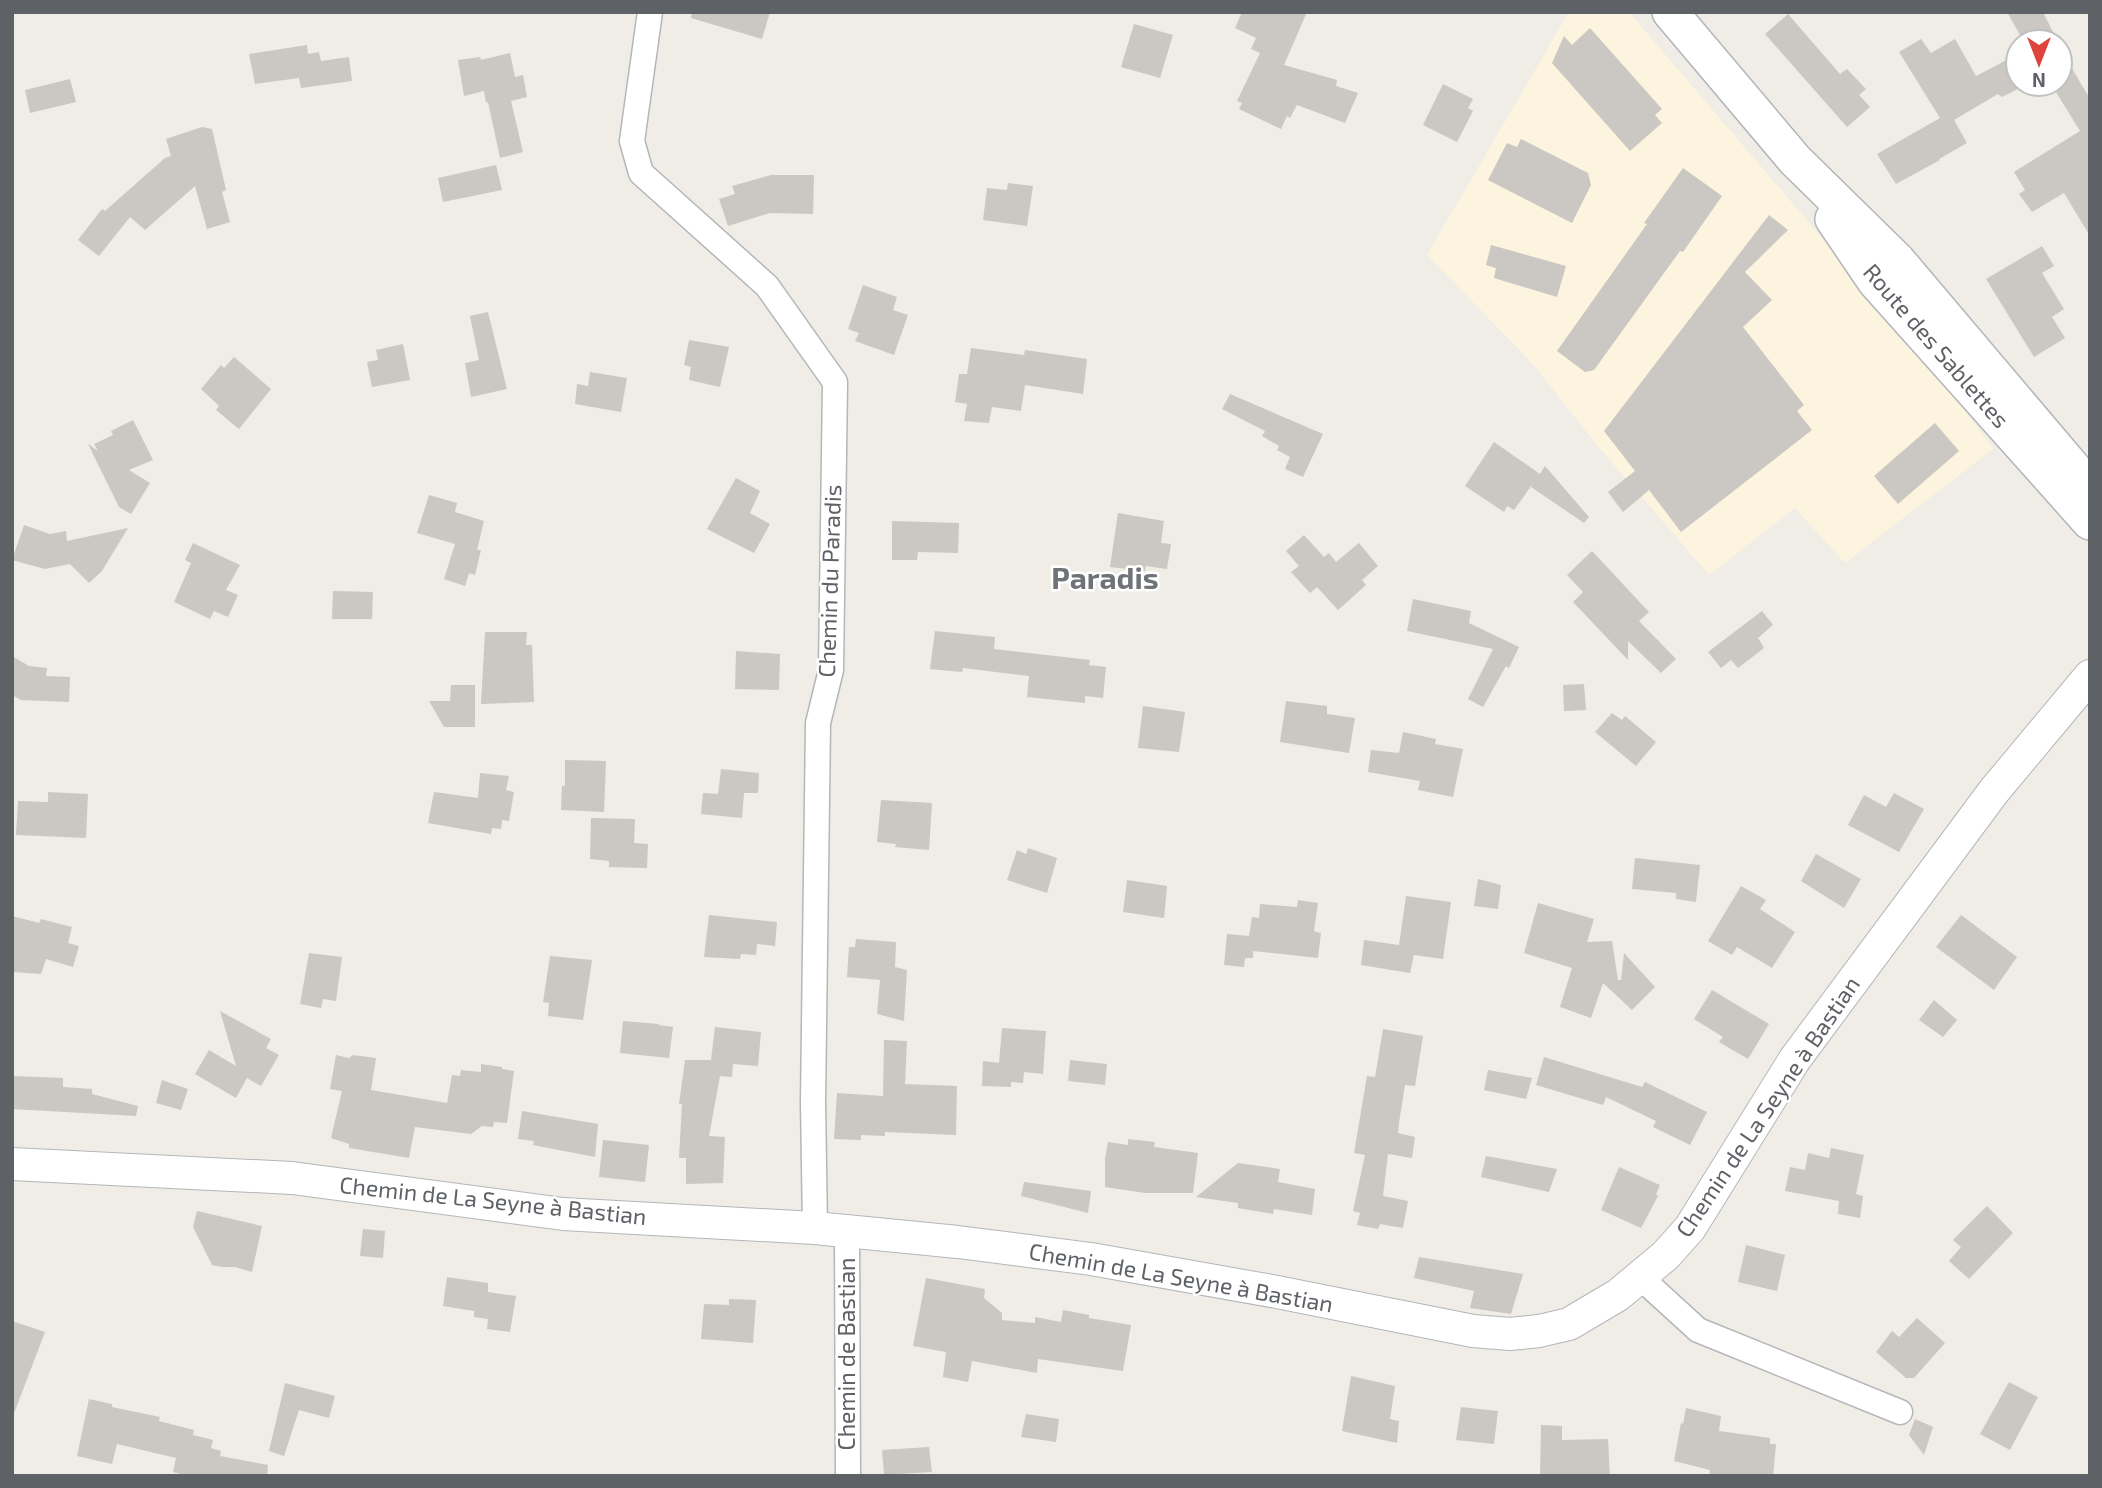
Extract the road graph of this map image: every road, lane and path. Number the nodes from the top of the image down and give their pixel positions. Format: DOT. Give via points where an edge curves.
graph roads {
  1 [pos="650,12"];
  2 [pos="1670,12"];
  3 [pos="1795,160"];
  4 [pos="2090,488"];
  5 [pos="2090,522"];
  6 [pos="2090,676"];
  7 [pos="2090,695"];
  8 [pos="2053,718"];
  9 [pos="12,1164"];
  10 [pos="815,1228"];
  11 [pos="847,1231"];
  12 [pos="1641,1278"];
  13 [pos="1900,1412"];
  14 [pos="848,1476"];
  1 -- 10 [label="street, Chemin du Paradis" via="632,141 641,173 767,286 835,382 831,670 818,723"];
  2 -- 3 [label="main road, Route des Sablettes"];
  3 -- 4 [label="main road, Route des Sablettes" via="1897,260"];
  3 -- 5 [label="main road, Route des Sablettes" via="1875,281"];
  6 -- 8 [label="street, Chemin de La Seyne à Bastian"];
  7 -- 8 [label="street, Chemin de La Seyne à Bastian"];
  8 -- 12 [label="street, Chemin de La Seyne à Bastian" via="1985,802 1795,1059 1690,1228"];
  9 -- 10 [label="street, Chemin de La Seyne à Bastian" via="292,1178 563,1213"];
  10 -- 11 [label="street, Chemin de La Seyne à Bastian"];
  11 -- 12 [label="street, Chemin de La Seyne à Bastian" via="1091,1259 1498,1333 1569,1324"];
  11 -- 14 [label="street, Chemin de Bastian"];
  12 -- 13 [label="street" via="1698,1330"];
}
